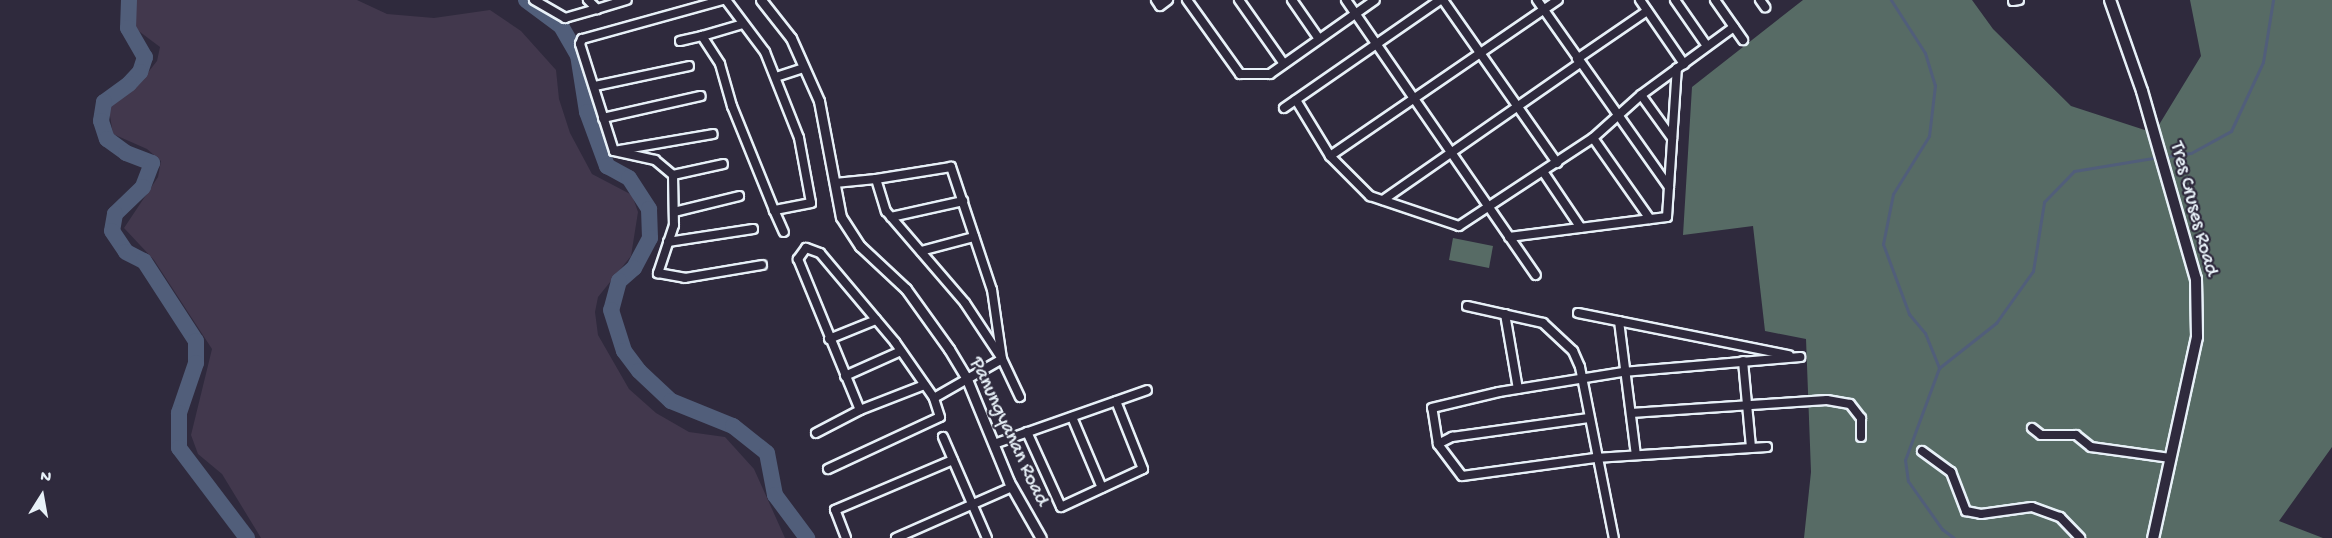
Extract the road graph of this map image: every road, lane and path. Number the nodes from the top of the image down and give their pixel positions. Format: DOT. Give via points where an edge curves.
graph roads {
  1 [pos="534,0"];
  2 [pos="588,0"];
  3 [pos="627,0"];
  4 [pos="724,0"];
  5 [pos="761,0"];
  6 [pos="1156,0"];
  7 [pos="1168,0"];
  8 [pos="1187,0"];
  9 [pos="1239,0"];
  10 [pos="1292,0"];
  11 [pos="1346,0"];
  12 [pos="1375,0"];
  13 [pos="1442,0"];
  14 [pos="1537,0"];
  15 [pos="1558,0"];
  16 [pos="1640,0"];
  17 [pos="1675,0"];
  18 [pos="1715,0"];
  19 [pos="2110,0"];
  20 [pos="597,9"];
  21 [pos="1544,10"];
  22 [pos="1647,11"];
  23 [pos="1355,14"];
  24 [pos="743,24"];
  25 [pos="1734,27"];
  26 [pos="702,36"];
  27 [pos="1319,39"];
  28 [pos="1743,40"];
  29 [pos="680,41"];
  30 [pos="1376,44"];
  31 [pos="1707,46"];
  32 [pos="1480,53"];
  33 [pos="1579,61"];
  34 [pos="1284,64"];
  35 [pos="689,66"];
  36 [pos="1681,66"];
  37 [pos="804,68"];
  38 [pos="776,77"];
  39 [pos="595,86"];
  40 [pos="1641,95"];
  41 [pos="701,96"];
  42 [pos="1413,98"];
  43 [pos="1296,100"];
  44 [pos="1517,107"];
  45 [pos="1284,108"];
  46 [pos="1616,116"];
  47 [pos="603,118"];
  48 [pos="713,134"];
  49 [pos="1593,138"];
  50 [pos="1672,138"];
  51 [pos="614,151"];
  52 [pos="1450,152"];
  53 [pos="1330,156"];
  54 [pos="1557,163"];
  55 [pos="723,164"];
  56 [pos="1544,173"];
  57 [pos="674,176"];
  58 [pos="876,179"];
  59 [pos="835,183"];
  60 [pos="1669,188"];
  61 [pos="739,196"];
  62 [pos="1383,200"];
  63 [pos="963,201"];
  64 [pos="1490,209"];
  65 [pos="774,210"];
  66 [pos="674,212"];
  67 [pos="891,217"];
  68 [pos="1650,219"];
  69 [pos="1581,228"];
  70 [pos="753,229"];
  71 [pos="784,232"];
  72 [pos="974,237"];
  73 [pos="1509,237"];
  74 [pos="668,242"];
  75 [pos="921,251"];
  76 [pos="762,265"];
  77 [pos="1536,275"];
  78 [pos="1467,306"];
  79 [pos="1578,313"];
  80 [pos="1505,314"];
  81 [pos="876,320"];
  82 [pos="1619,321"];
  83 [pos="829,339"];
  84 [pos="901,351"];
  85 [pos="1002,359"];
  86 [pos="1743,361"];
  87 [pos="1623,372"];
  88 [pos="845,376"];
  89 [pos="966,377"];
  90 [pos="1582,379"];
  91 [pos="924,385"];
  92 [pos="1518,389"];
  93 [pos="1147,390"];
  94 [pos="1020,397"];
  95 [pos="934,398"];
  96 [pos="1116,401"];
  97 [pos="1747,403"];
  98 [pos="860,410"];
  99 [pos="1630,413"];
  100 [pos="1072,417"];
  101 [pos="1589,418"];
  102 [pos="2032,428"];
  103 [pos="1027,432"];
  104 [pos="816,433"];
  105 [pos="1861,436"];
  106 [pos="943,437"];
  107 [pos="994,444"];
  108 [pos="1438,444"];
  109 [pos="1767,447"];
  110 [pos="1751,448"];
  111 [pos="1922,451"];
  112 [pos="1636,455"];
  113 [pos="1595,458"];
  114 [pos="2170,458"];
  115 [pos="953,460"];
  116 [pos="828,469"];
  117 [pos="1012,487"];
  118 [pos="1102,488"];
  119 [pos="972,504"];
  120 [pos="846,538"];
  121 [pos="896,538"];
  122 [pos="987,538"];
  123 [pos="1041,538"];
  124 [pos="1614,538"];
  125 [pos="2080,538"];
  126 [pos="2153,538"];
  1 -- 20 [label="street" via="565,18"];
  2 -- 20 [label="street"];
  3 -- 20 [label="street"];
  4 -- 24 [label="street"];
  4 -- 39 [label="street" via="582,39 580,44"];
  5 -- 37 [label="street, Panungyanan Road" via="791,38"];
  6 -- 7 [label="street" via="1160,6"];
  8 -- 34 [label="street" via="1240,74 1270,74"];
  9 -- 34 [label="street"];
  10 -- 27 [label="street"];
  11 -- 23 [label="street"];
  12 -- 23 [label="street"];
  13 -- 30 [label="street"];
  13 -- 32 [label="street"];
  14 -- 21 [label="street"];
  15 -- 21 [label="street"];
  16 -- 22 [label="street"];
  17 -- 31 [label="street"];
  18 -- 25 [label="street"];
  19 -- 114 [label="main road, Tres Cruses Road" via="2142,91 2196,279 2197,338"];
  21 -- 32 [label="street"];
  21 -- 33 [label="street"];
  22 -- 33 [label="street"];
  22 -- 36 [label="street"];
  23 -- 27 [label="street"];
  23 -- 30 [label="street"];
  24 -- 26 [label="street"];
  24 -- 38 [label="street" via="765,52"];
  25 -- 28 [label="street"];
  25 -- 31 [label="street"];
  26 -- 29 [label="street"];
  26 -- 65 [label="street" via="720,64 732,106"];
  27 -- 34 [label="street"];
  30 -- 42 [label="street"];
  30 -- 43 [label="street"];
  31 -- 36 [label="street"];
  32 -- 42 [label="street"];
  32 -- 44 [label="street"];
  33 -- 44 [label="street"];
  33 -- 46 [label="street"];
  35 -- 39 [label="street"];
  36 -- 40 [label="street"];
  36 -- 50 [label="street"];
  37 -- 38 [label="street"];
  37 -- 59 [label="street, Panungyanan Road" via="819,101"];
  38 -- 65 [label="street" via="799,138 811,203"];
  39 -- 47 [label="street"];
  40 -- 46 [label="street"];
  40 -- 50 [label="street"];
  41 -- 47 [label="street"];
  42 -- 52 [label="street"];
  42 -- 53 [label="street"];
  43 -- 45 [label="street"];
  43 -- 53 [label="street"];
  44 -- 52 [label="street"];
  44 -- 54 [label="street"];
  46 -- 49 [label="street"];
  46 -- 60 [label="street"];
  47 -- 51 [label="street"];
  48 -- 51 [label="street"];
  49 -- 54 [label="street"];
  49 -- 68 [label="street"];
  50 -- 60 [label="street"];
  51 -- 57 [label="street" via="656,160"];
  52 -- 62 [label="street"];
  52 -- 64 [label="street"];
  53 -- 62 [label="street" via="1370,196"];
  54 -- 56 [label="street"];
  55 -- 57 [label="street"];
  56 -- 64 [label="street"];
  56 -- 69 [label="street"];
  57 -- 66 [label="street"];
  58 -- 59 [label="street"];
  58 -- 63 [label="street" via="951,167"];
  58 -- 67 [label="street"];
  59 -- 89 [label="street, Panungyanan Road" via="841,217 860,246 906,289"];
  60 -- 68 [label="street" via="1667,217"];
  61 -- 66 [label="street"];
  62 -- 64 [label="street" via="1459,226"];
  63 -- 67 [label="street"];
  63 -- 72 [label="street"];
  64 -- 73 [label="street"];
  65 -- 71 [label="street"];
  66 -- 74 [label="street"];
  67 -- 75 [label="street"];
  68 -- 69 [label="street"];
  69 -- 73 [label="street"];
  70 -- 74 [label="street"];
  72 -- 75 [label="street"];
  72 -- 85 [label="street" via="992,290"];
  73 -- 77 [label="street"];
  74 -- 76 [label="street" via="658,273 685,278"];
  75 -- 85 [label="street" via="965,303"];
  78 -- 80 [label="street"];
  79 -- 82 [label="street"];
  80 -- 90 [label="street" via="1543,323 1555,332 1573,351"];
  80 -- 92 [label="street"];
  81 -- 83 [label="street"];
  81 -- 83 [label="street" via="820,253 806,248 798,259"];
  81 -- 84 [label="street"];
  82 -- 86 [label="street" via="1800,357"];
  82 -- 87 [label="street"];
  83 -- 88 [label="street"];
  84 -- 88 [label="street"];
  84 -- 91 [label="street"];
  85 -- 89 [label="street"];
  85 -- 94 [label="street"];
  86 -- 87 [label="street"];
  86 -- 97 [label="street"];
  87 -- 90 [label="street"];
  87 -- 99 [label="street"];
  88 -- 98 [label="street"];
  89 -- 95 [label="street"];
  89 -- 107 [label="street, Panungyanan Road"];
  90 -- 92 [label="street"];
  90 -- 101 [label="street"];
  91 -- 95 [label="street"];
  91 -- 98 [label="street"];
  92 -- 108 [label="street" via="1432,408"];
  93 -- 96 [label="street"];
  95 -- 116 [label="street" via="940,417"];
  96 -- 100 [label="street"];
  96 -- 118 [label="street" via="1143,469"];
  97 -- 99 [label="street"];
  97 -- 105 [label="street" via="1827,400 1850,404 1860,418"];
  97 -- 110 [label="street"];
  98 -- 104 [label="street"];
  99 -- 112 [label="street"];
  100 -- 103 [label="street"];
  100 -- 118 [label="street"];
  101 -- 108 [label="street" via="1452,437"];
  101 -- 113 [label="street"];
  102 -- 114 [label="street" via="2042,435 2076,435 2091,447"];
  103 -- 107 [label="street"];
  103 -- 118 [label="street" via="1061,507"];
  106 -- 115 [label="street"];
  107 -- 117 [label="street, Panungyanan Road"];
  108 -- 113 [label="street" via="1462,476"];
  109 -- 110 [label="street"];
  110 -- 112 [label="street"];
  111 -- 125 [label="street" via="1951,472 1966,511 1982,514 2032,507 2060,517"];
  112 -- 113 [label="street"];
  113 -- 124 [label="street"];
  114 -- 126 [label="main road, Tres Cruses Road"];
  115 -- 119 [label="street"];
  115 -- 120 [label="street" via="835,510"];
  117 -- 119 [label="street"];
  117 -- 123 [label="street, Panungyanan Road"];
  119 -- 121 [label="street"];
  119 -- 122 [label="street"];
}
